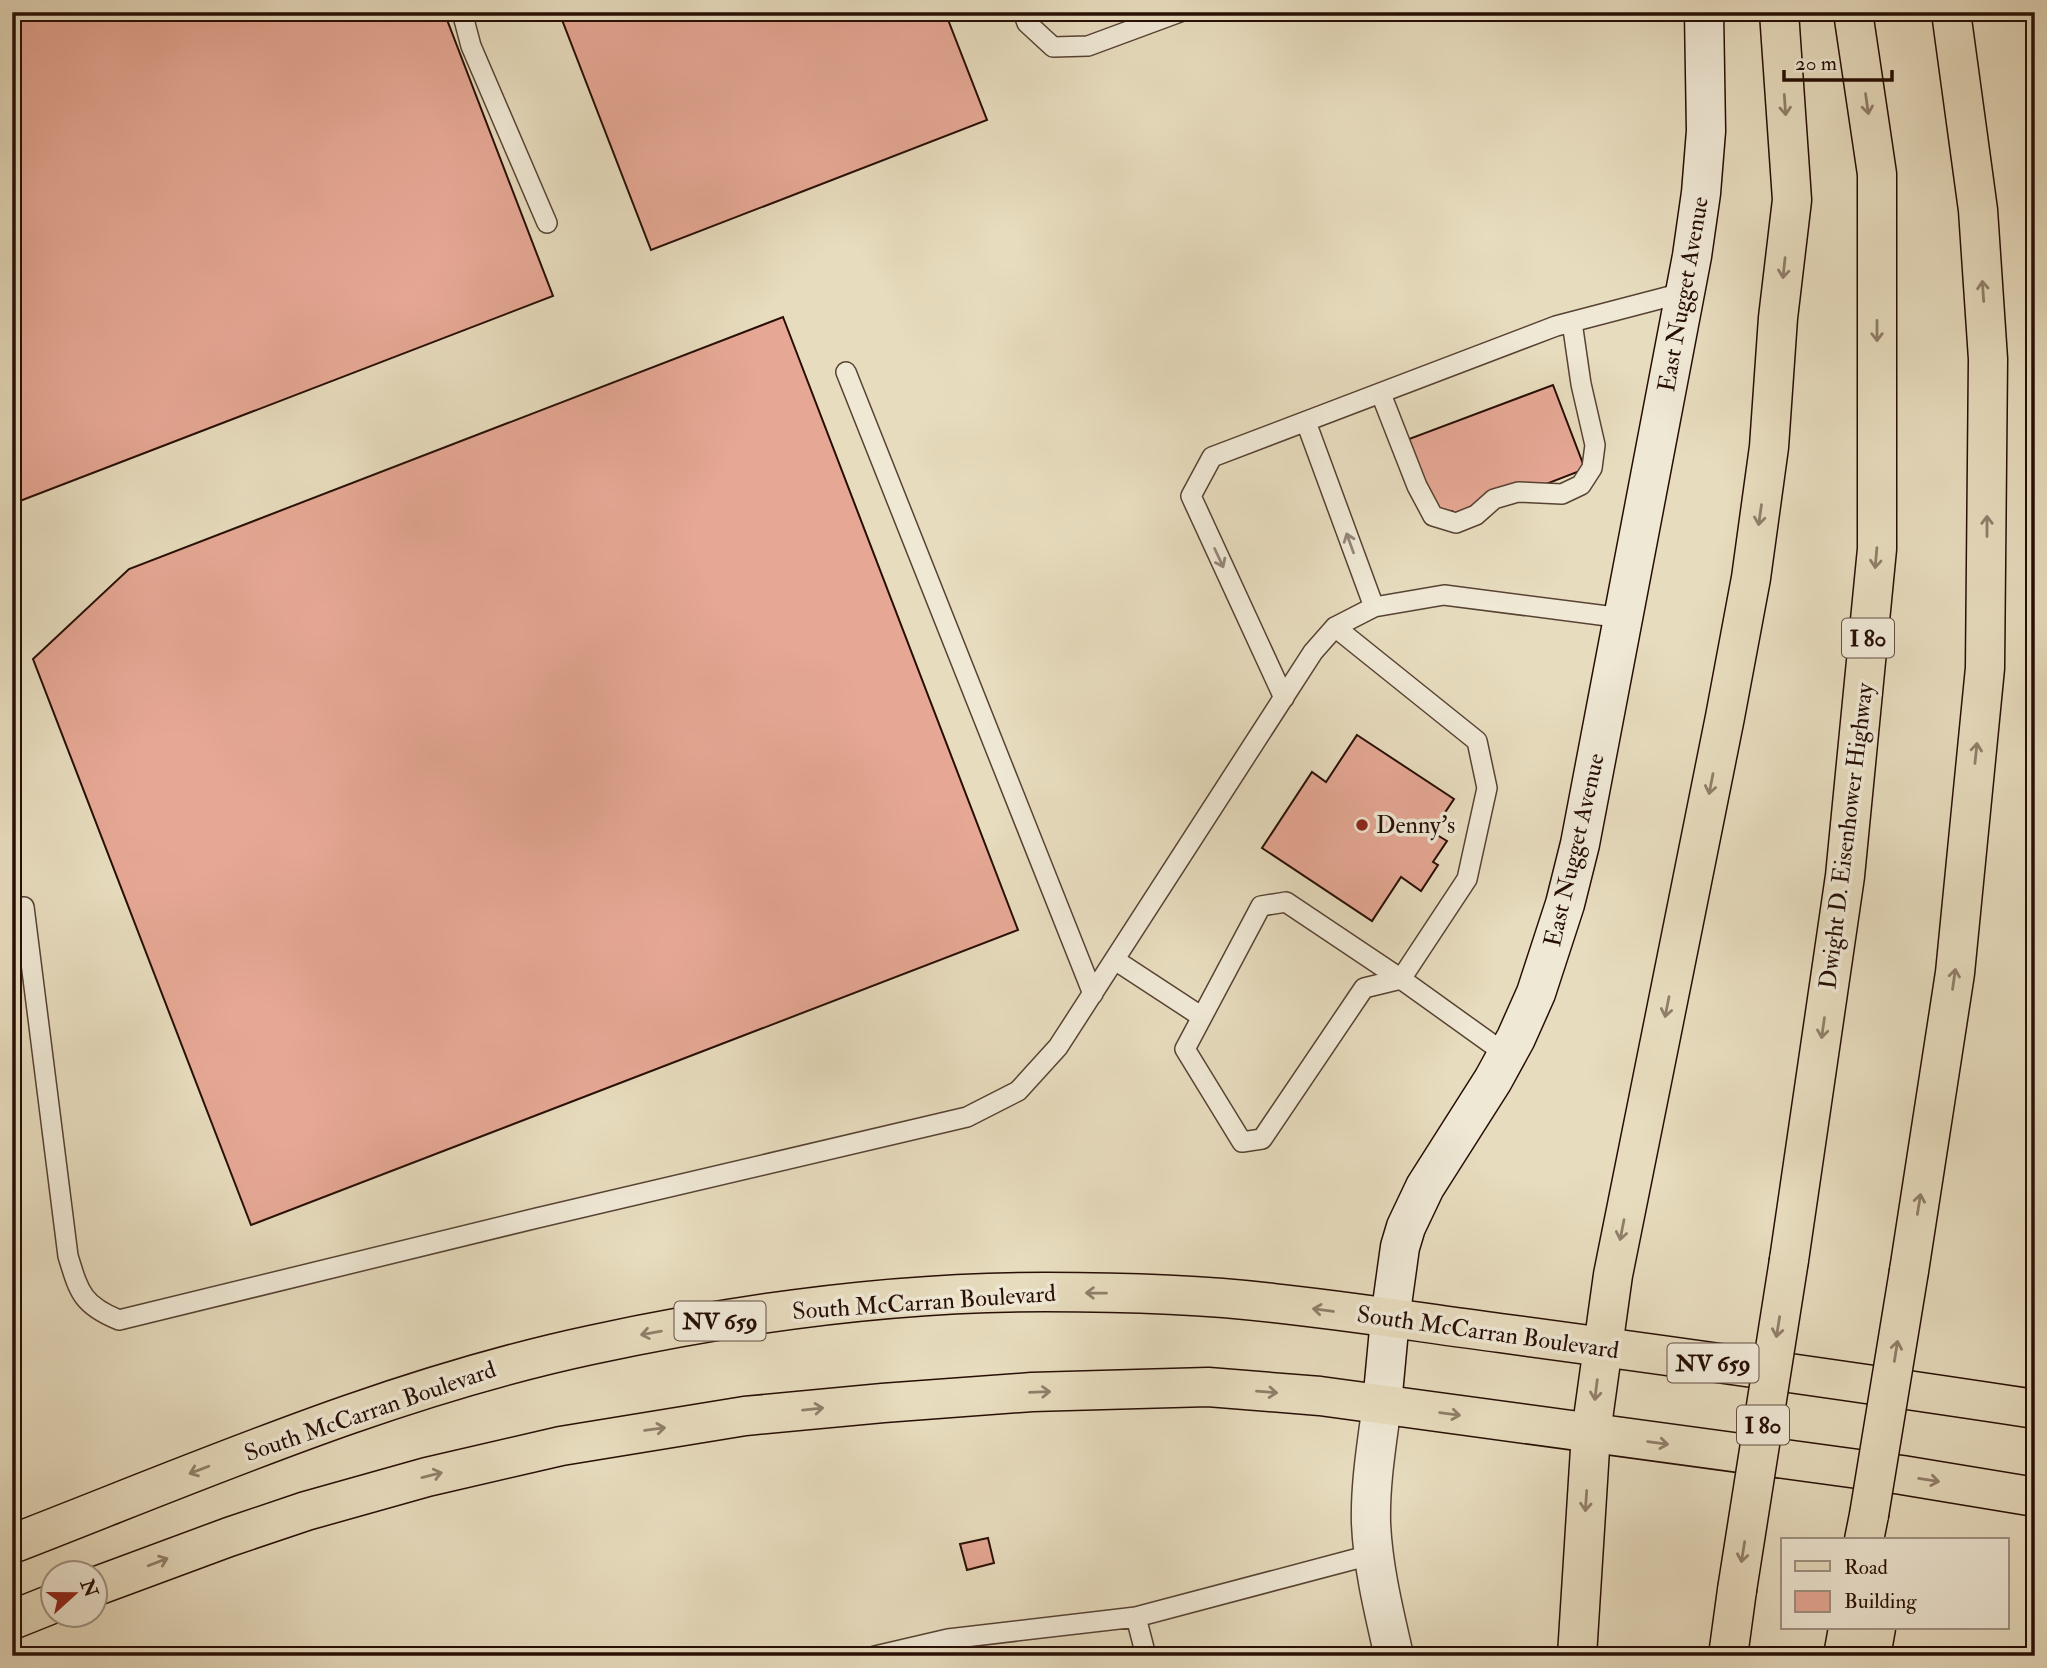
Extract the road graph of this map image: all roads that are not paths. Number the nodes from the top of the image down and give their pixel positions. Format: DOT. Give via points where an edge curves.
graph roads {
  1 [pos="462,12"];
  2 [pos="1023,12"];
  3 [pos="1180,12"];
  4 [pos="1704,12"];
  5 [pos="1779,12"];
  6 [pos="1853,12"];
  7 [pos="1951,12"];
  8 [pos="547,223"];
  9 [pos="1686,292"];
  10 [pos="1572,322"];
  11 [pos="846,372"];
  12 [pos="1381,394"];
  13 [pos="1306,422"];
  14 [pos="1374,607"];
  15 [pos="1623,618"];
  16 [pos="1335,627"];
  17 [pos="1284,698"];
  18 [pos="24,907"];
  19 [pos="1115,960"];
  20 [pos="1401,979"];
  21 [pos="1093,994"];
  22 [pos="1202,1017"];
  23 [pos="1507,1055"];
  24 [pos="1390,1319"];
  25 [pos="1602,1347"];
  26 [pos="1382,1404"];
  27 [pos="2035,1409"];
  28 [pos="1591,1433"];
  29 [pos="2035,1497"];
  30 [pos="1868,1532"];
  31 [pos="12,1544"];
  32 [pos="1374,1554"];
  33 [pos="108,1582"];
  34 [pos="38,1610"];
  35 [pos="1136,1617"];
  36 [pos="12,1620"];
  37 [pos="1848,1630"];
  38 [pos="1876,1630"];
  39 [pos="875,1656"];
  40 [pos="1146,1656"];
  41 [pos="1394,1656"];
  42 [pos="1577,1656"];
  43 [pos="1728,1656"];
  44 [pos="1843,1656"];
  45 [pos="1871,1656"];
  1 -- 8 [label="lane" via="471,46"];
  2 -- 3 [label="lane" via="1027,23 1053,47 1088,46"];
  4 -- 9 [label="street, East Nugget Avenue" via="1706,131"];
  5 -- 25 [label="main road, one-way" via="1791,200 1769,447 1751,578"];
  6 -- 43 [label="main road, Dwight D. Eisenhower Highway / I 80, one-way, bridge" via="1877,174 1877,549 1845,876"];
  30 -- 7 [label="main road, one-way, bridge" via="1955,972 1985,668 1988,359 1978,210"];
  9 -- 10 [label="lane"];
  9 -- 15 [label="street, East Nugget Avenue"];
  10 -- 12 [label="lane"];
  10 -- 12 [label="lane" via="1595,445 1592,468 1581,485 1562,494 1518,492 1494,499 1476,515 1456,523 1433,516"];
  11 -- 21 [label="lane"];
  12 -- 13 [label="lane"];
  14 -- 13 [label="lane, one-way"];
  13 -- 17 [label="lane, one-way" via="1212,457 1191,496"];
  14 -- 15 [label="lane" via="1444,595"];
  14 -- 16 [label="lane"];
  15 -- 23 [label="street, East Nugget Avenue" via="1565,904 1536,993"];
  16 -- 17 [label="lane"];
  16 -- 20 [label="lane" via="1477,741 1487,788 1467,879"];
  17 -- 19 [label="lane"];
  18 -- 21 [label="lane" via="68,1256 78,1290 98,1311 119,1320 967,1117 1017,1091 1058,1047"];
  19 -- 21 [label="lane"];
  19 -- 22 [label="lane"];
  20 -- 22 [label="lane" via="1286,902 1261,906"];
  20 -- 22 [label="lane" via="1364,988 1262,1139 1242,1142 1185,1048"];
  20 -- 23 [label="lane"];
  23 -- 24 [label="street, East Nugget Avenue" via="1425,1187 1406,1227"];
  24 -- 25 [label="main road, South McCarran Boulevard / NV 659"];
  24 -- 26 [label="street, East Nugget Avenue"];
  24 -- 31 [label="main road, South McCarran Boulevard / NV 659, one-way" via="1270,1302 1041,1292 899,1299 765,1313 588,1345 447,1381 314,1426"];
  25 -- 27 [label="main road, South McCarran Boulevard / NV 659"];
  25 -- 28 [label="main road, one-way"];
  26 -- 28 [label="main road, one-way"];
  26 -- 32 [label="street, East Nugget Avenue" via="1371,1520"];
  33 -- 26 [label="main road, one-way" via="229,1536 427,1477 615,1436 745,1416 1032,1392 1208,1387"];
  28 -- 29 [label="main road, one-way"];
  28 -- 42 [label="main road, one-way"];
  32 -- 35 [label="lane"];
  32 -- 41 [label="street, East Nugget Avenue"];
  34 -- 36 [label="main road"];
  35 -- 39 [label="lane" via="948,1639"];
  35 -- 40 [label="lane"];
  37 -- 44 [label="main road"];
  38 -- 45 [label="main road"];
}
